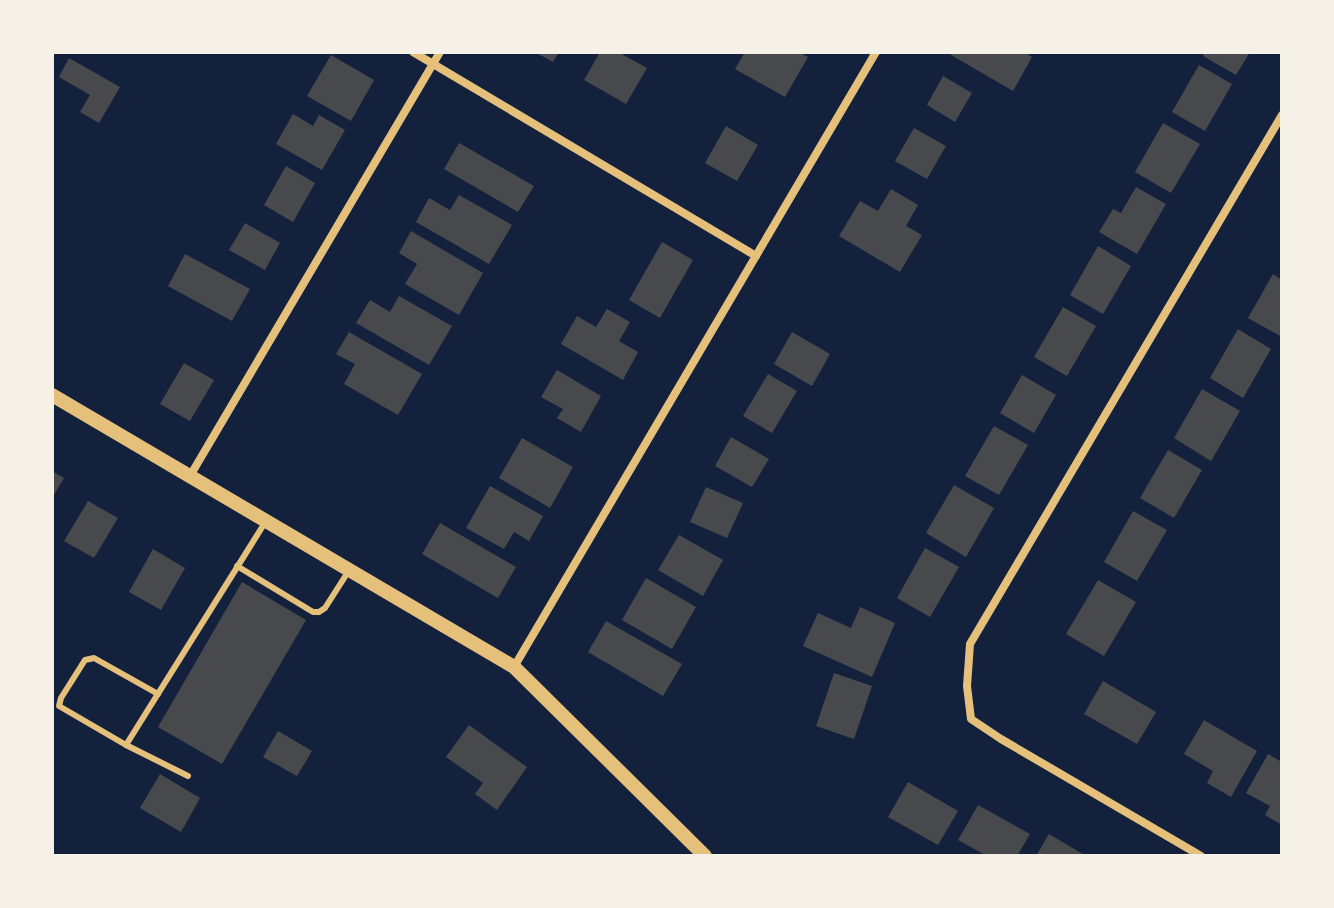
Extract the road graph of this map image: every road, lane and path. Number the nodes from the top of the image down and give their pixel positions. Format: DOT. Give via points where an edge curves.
graph roads {
  1 [pos="413,52"];
  2 [pos="440,52"];
  3 [pos="876,52"];
  4 [pos="433,63"];
  5 [pos="1282,115"];
  6 [pos="756,256"];
  7 [pos="52,395"];
  8 [pos="190,476"];
  9 [pos="266,521"];
  10 [pos="237,566"];
  11 [pos="349,570"];
  12 [pos="514,667"];
  13 [pos="158,694"];
  14 [pos="126,745"];
  15 [pos="188,776"];
  16 [pos="705,856"];
  17 [pos="1201,856"];
  1 -- 4 [label="street"];
  2 -- 4 [label="street"];
  3 -- 6 [label="street"];
  4 -- 6 [label="street"];
  4 -- 8 [label="street"];
  5 -- 17 [label="street" via="970,644 971,719"];
  6 -- 12 [label="street"];
  7 -- 8 [label="street"];
  8 -- 9 [label="street"];
  9 -- 10 [label="lane"];
  9 -- 11 [label="street"];
  10 -- 11 [label="lane" via="313,612 325,608"];
  10 -- 13 [label="lane"];
  11 -- 12 [label="street"];
  12 -- 16 [label="street"];
  13 -- 14 [label="lane"];
  13 -- 14 [label="lane" via="94,658 85,660 61,698 59,706"];
  14 -- 15 [label="lane"];
}
